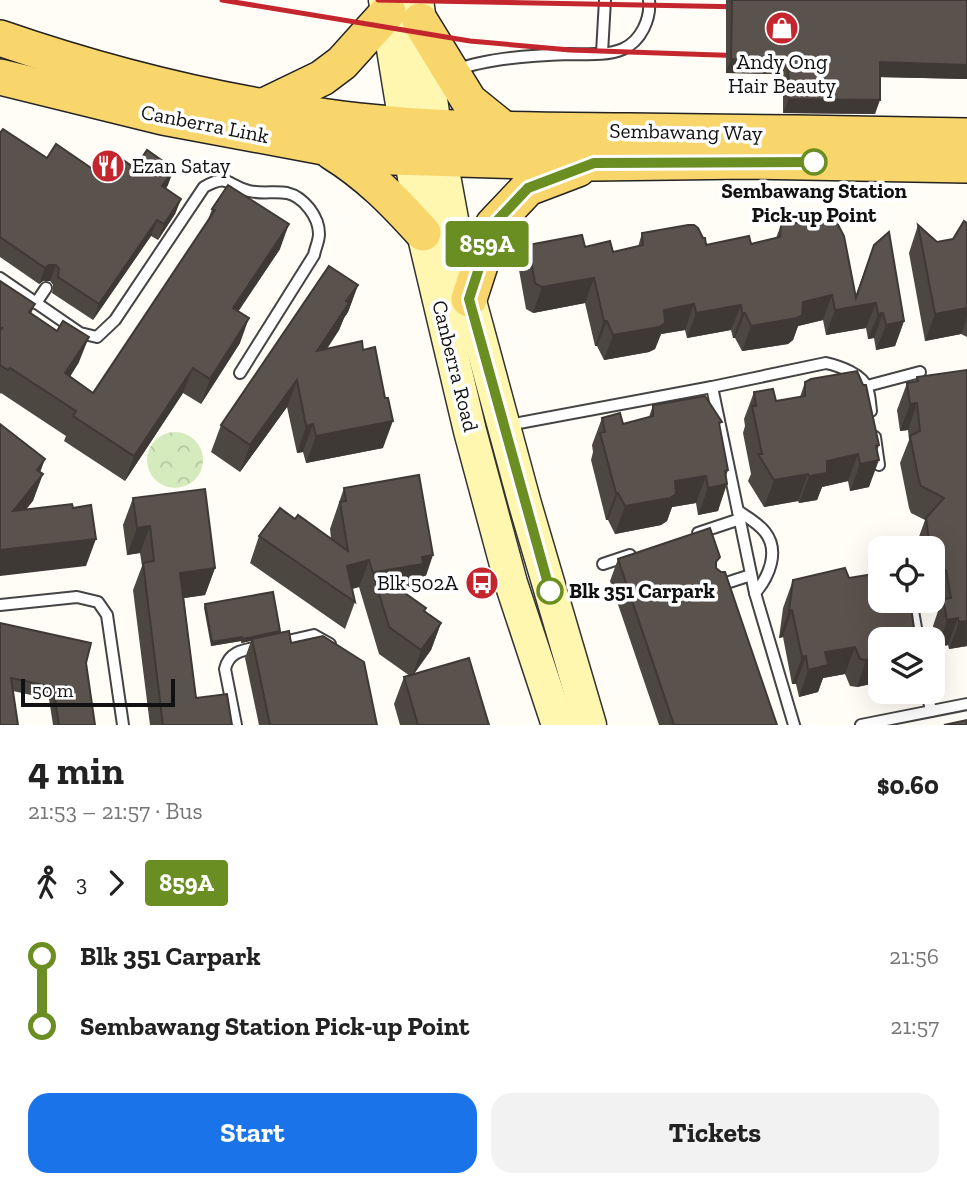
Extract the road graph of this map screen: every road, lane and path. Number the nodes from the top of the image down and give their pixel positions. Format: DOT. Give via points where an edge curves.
graph roads {
  1 [pos="605,0"];
  2 [pos="649,0"];
  3 [pos="403,8"];
  4 [pos="0,38"];
  5 [pos="602,53"];
  6 [pos="452,73"];
  7 [pos="0,77"];
  8 [pos="262,107"];
  9 [pos="505,130"];
  10 [pos="967,136"];
  11 [pos="423,142"];
  12 [pos="324,147"];
  13 [pos="594,163"];
  14 [pos="967,165"];
  15 [pos="423,233"];
  16 [pos="0,278"];
  17 [pos="46,288"];
  18 [pos="469,299"];
  19 [pos="36,303"];
  20 [pos="919,372"];
  21 [pos="240,373"];
  22 [pos="867,386"];
  23 [pos="712,387"];
  24 [pos="503,426"];
  25 [pos="879,466"];
  26 [pos="739,515"];
  27 [pos="690,535"];
  28 [pos="640,552"];
  29 [pos="603,564"];
  30 [pos="751,575"];
  31 [pos="715,587"];
  32 [pos="755,593"];
  33 [pos="0,605"];
  34 [pos="345,653"];
  35 [pos="930,704"];
  36 [pos="967,704"];
  37 [pos="931,711"];
  38 [pos="123,725"];
  39 [pos="236,725"];
  40 [pos="558,725"];
  41 [pos="590,725"];
  42 [pos="793,725"];
  43 [pos="861,725"];
  1 -- 5 [label="lane"];
  2 -- 5 [label="lane" via="644,30 623,49"];
  3 -- 6 [label="main road"];
  3 -- 8 [label="main road" via="322,78"];
  3 -- 11 [label="main road, Canberra Road"];
  4 -- 8 [label="main road, Canberra Link" via="169,89"];
  5 -- 6 [label="lane" via="492,61"];
  6 -- 9 [label="main road" via="470,101"];
  7 -- 12 [label="main road, Canberra Link" via="163,117"];
  8 -- 11 [label="main road, Canberra Link" via="330,117"];
  9 -- 10 [label="main road, Sembawang Way"];
  9 -- 11 [label="main road, Sembawang Way"];
  11 -- 12 [label="main road, Canberra Link"];
  11 -- 13 [label="main road, Sembawang Way"];
  11 -- 15 [label="main road, Canberra Road"];
  11 -- 18 [label="main road, Canberra Road"];
  12 -- 15 [label="main road" via="361,171"];
  13 -- 14 [label="main road, Sembawang Way"];
  13 -- 18 [label="main road" via="528,188 493,225"];
  15 -- 40 [label="main road, Canberra Road" via="511,583"];
  16 -- 19 [label="lane"];
  17 -- 19 [label="lane"];
  18 -- 24 [label="main road, Canberra Road"];
  19 -- 21 [label="lane" via="80,332 97,337 116,320 204,187 226,179 248,191 289,193 314,215 319,234 314,255"];
  20 -- 22 [label="lane"];
  22 -- 23 [label="lane" via="860,377 826,363"];
  22 -- 25 [label="lane"];
  23 -- 24 [label="lane"];
  23 -- 26 [label="lane"];
  24 -- 41 [label="main road, Canberra Road"];
  26 -- 27 [label="lane"];
  26 -- 30 [label="lane"];
  26 -- 32 [label="lane" via="771,541 769,573"];
  28 -- 29 [label="lane"];
  30 -- 31 [label="lane"];
  30 -- 32 [label="lane"];
  32 -- 42 [label="lane"];
  33 -- 38 [label="lane" via="77,597 98,602 107,615"];
  34 -- 39 [label="lane" via="314,635 237,652 225,669"];
  35 -- 37 [label="lane"];
  36 -- 37 [label="lane"];
  37 -- 43 [label="lane"];
}
